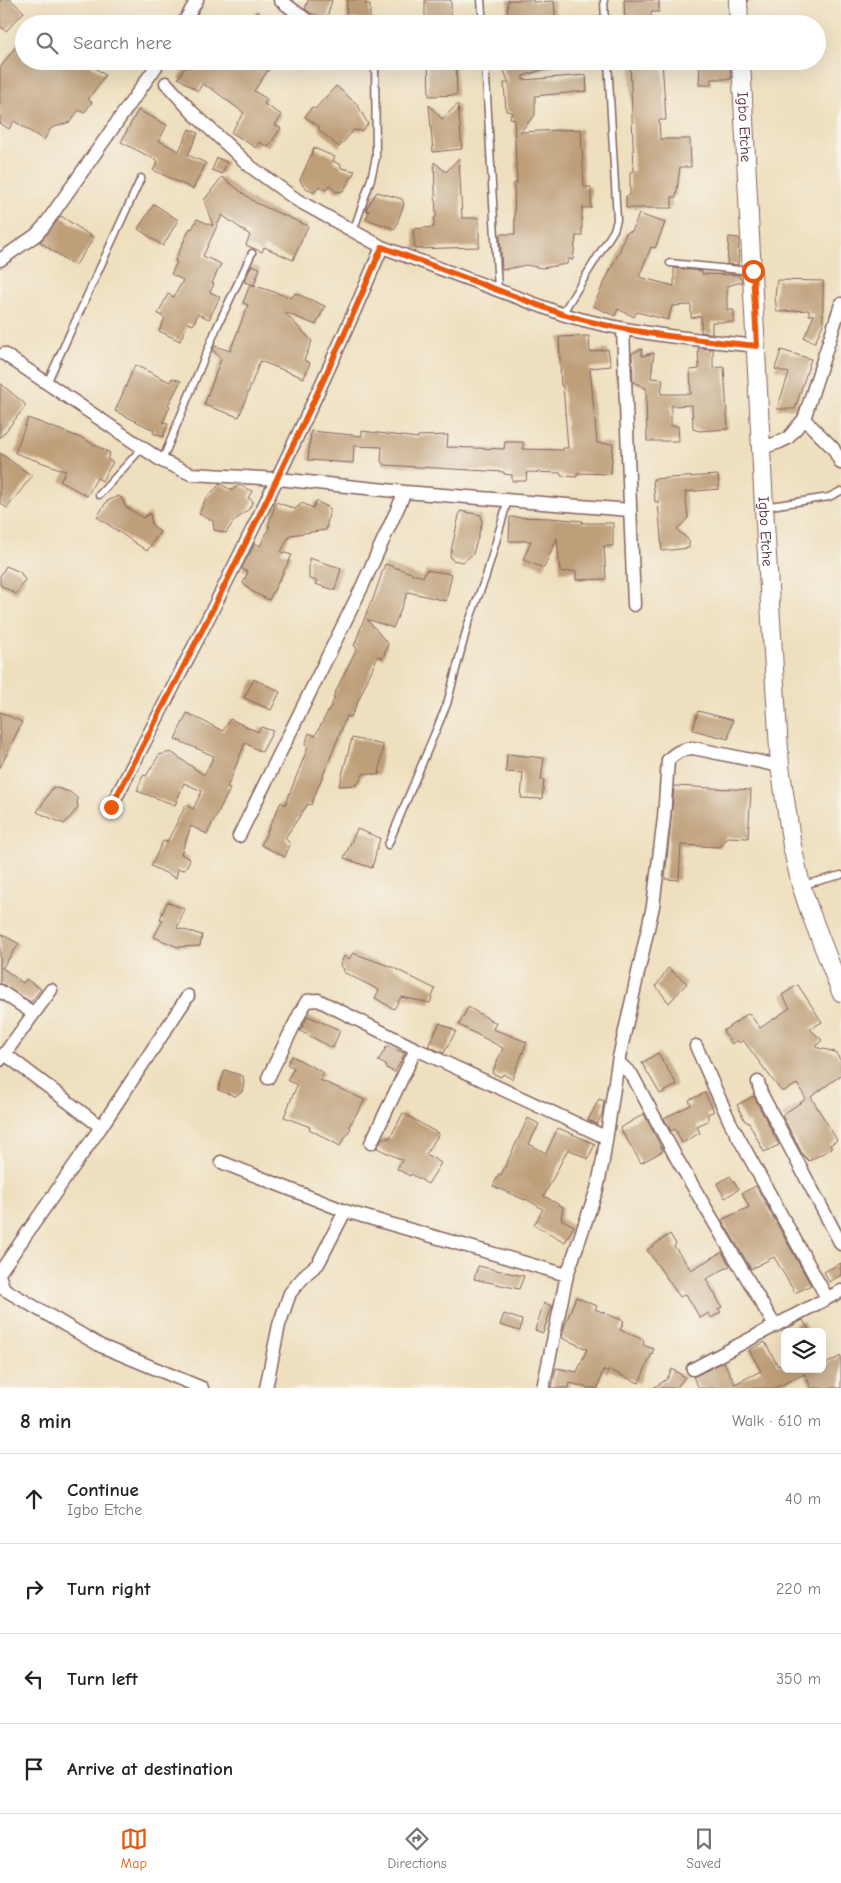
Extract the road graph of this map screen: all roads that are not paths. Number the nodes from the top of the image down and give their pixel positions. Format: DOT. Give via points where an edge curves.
graph roads {
  1 [pos="197,0"];
  2 [pos="280,0"];
  3 [pos="481,0"];
  4 [pos="604,0"];
  5 [pos="738,0"];
  6 [pos="188,15"];
  7 [pos="300,15"];
  8 [pos="482,15"];
  9 [pos="605,15"];
  10 [pos="739,15"];
  11 [pos="154,70"];
  12 [pos="375,70"];
  13 [pos="486,70"];
  14 [pos="608,70"];
  15 [pos="742,70"];
  16 [pos="166,83"];
  17 [pos="141,178"];
  18 [pos="353,232"];
  19 [pos="382,247"];
  20 [pos="252,253"];
  21 [pos="0,260"];
  22 [pos="670,263"];
  23 [pos="753,271"];
  24 [pos="498,290"];
  25 [pos="841,304"];
  26 [pos="562,314"];
  27 [pos="623,329"];
  28 [pos="757,346"];
  29 [pos="4,354"];
  30 [pos="47,383"];
  31 [pos="804,419"];
  32 [pos="142,448"];
  33 [pos="762,448"];
  34 [pos="162,461"];
  35 [pos="841,463"];
  36 [pos="278,479"];
  37 [pos="841,491"];
  38 [pos="405,492"];
  39 [pos="99,495"];
  40 [pos="508,500"];
  41 [pos="764,507"];
  42 [pos="630,510"];
  43 [pos="634,605"];
  44 [pos="780,766"];
  45 [pos="111,807"];
  46 [pos="239,836"];
  47 [pos="388,845"];
  48 [pos="841,875"];
  49 [pos="802,885"];
  50 [pos="51,990"];
  51 [pos="0,991"];
  52 [pos="841,992"];
  53 [pos="188,996"];
  54 [pos="33,1013"];
  55 [pos="696,1046"];
  56 [pos="416,1049"];
  57 [pos="2,1057"];
  58 [pos="618,1062"];
  59 [pos="268,1078"];
  60 [pos="758,1082"];
  61 [pos="100,1127"];
  62 [pos="605,1137"];
  63 [pos="370,1143"];
  64 [pos="221,1162"];
  65 [pos="344,1211"];
  66 [pos="841,1244"];
  67 [pos="0,1272"];
  68 [pos="567,1276"];
  69 [pos="0,1278"];
  70 [pos="841,1291"];
  71 [pos="827,1298"];
  72 [pos="774,1326"];
  73 [pos="693,1369"];
  74 [pos="202,1388"];
  75 [pos="266,1388"];
  76 [pos="543,1388"];
  1 -- 6 [label="street"];
  2 -- 7 [label="street"];
  3 -- 8 [label="lane"];
  4 -- 9 [label="lane"];
  5 -- 10 [label="street"];
  11 -- 21 [label="street" via="44,226"];
  12 -- 18 [label="lane" via="376,157"];
  13 -- 24 [label="lane"];
  14 -- 26 [label="lane" via="616,220 614,230"];
  15 -- 23 [label="street, Igbo Etche"];
  16 -- 18 [label="street" via="251,167 297,200"];
  17 -- 30 [label="lane"];
  18 -- 19 [label="street"];
  19 -- 24 [label="street"];
  19 -- 36 [label="street"];
  20 -- 34 [label="lane"];
  22 -- 23 [label="lane"];
  23 -- 28 [label="street, Igbo Etche"];
  24 -- 26 [label="street"];
  25 -- 31 [label="street"];
  26 -- 27 [label="street"];
  27 -- 28 [label="street"];
  27 -- 42 [label="street"];
  28 -- 33 [label="street, Igbo Etche"];
  29 -- 30 [label="street"];
  30 -- 32 [label="street"];
  31 -- 33 [label="street" via="788,438"];
  31 -- 35 [label="street" via="833,448"];
  32 -- 34 [label="street"];
  32 -- 39 [label="lane"];
  33 -- 41 [label="street, Igbo Etche"];
  34 -- 36 [label="street" via="191,474"];
  36 -- 38 [label="street"];
  36 -- 45 [label="street"];
  37 -- 41 [label="lane" via="829,497"];
  38 -- 40 [label="street"];
  38 -- 46 [label="street" via="361,589"];
  40 -- 42 [label="street"];
  40 -- 47 [label="lane" via="468,624 447,704"];
  41 -- 44 [label="street, Igbo Etche"];
  42 -- 43 [label="street"];
  44 -- 49 [label="street, Igbo Etche" via="792,846"];
  44 -- 58 [label="street" via="693,748 682,749 668,760 653,906"];
  48 -- 49 [label="lane"];
  49 -- 52 [label="street, Igbo Etche"];
  50 -- 54 [label="street"];
  51 -- 54 [label="street"];
  53 -- 61 [label="street"];
  54 -- 57 [label="street"];
  55 -- 71 [label="street" via="730,1122"];
  56 -- 59 [label="street" via="318,1000 307,1001"];
  56 -- 62 [label="street"];
  56 -- 63 [label="street"];
  57 -- 61 [label="street"];
  58 -- 62 [label="street"];
  58 -- 72 [label="street" via="632,1076"];
  60 -- 66 [label="street"];
  61 -- 67 [label="street"];
  62 -- 68 [label="street" via="597,1189"];
  64 -- 65 [label="street"];
  65 -- 68 [label="street"];
  65 -- 75 [label="street" via="318,1264 290,1293 279,1325"];
  68 -- 76 [label="street"];
  69 -- 74 [label="street" via="4,1289 101,1346"];
  70 -- 71 [label="street"];
  71 -- 72 [label="street"];
  72 -- 73 [label="street"];
}
